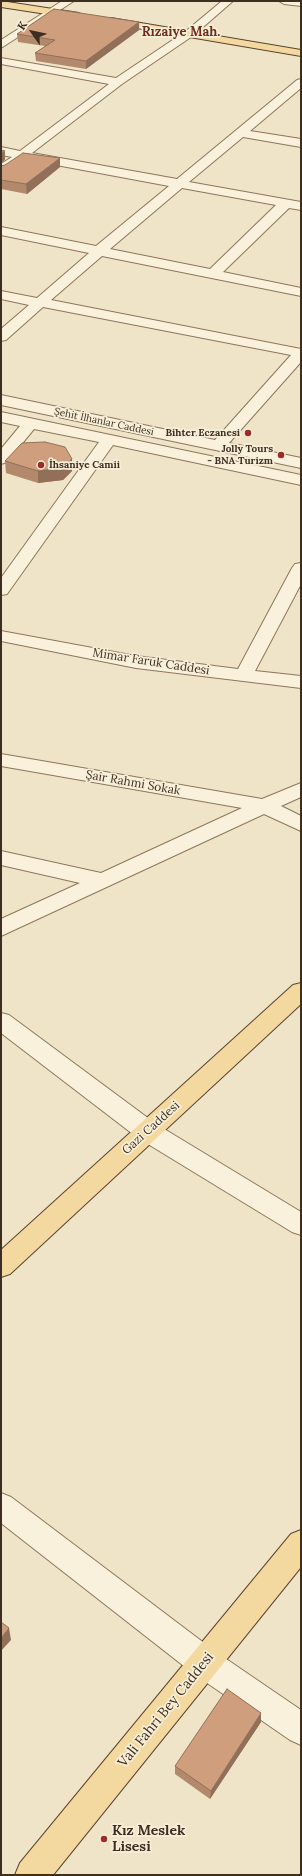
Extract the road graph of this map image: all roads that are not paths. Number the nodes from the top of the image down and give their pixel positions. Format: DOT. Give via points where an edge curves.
graph roads {
  1 [pos="69,1"];
  2 [pos="228,1"];
  3 [pos="284,1"];
  4 [pos="1,4"];
  5 [pos="301,4"];
  6 [pos="52,12"];
  7 [pos="190,33"];
  8 [pos="1,45"];
  9 [pos="301,53"];
  10 [pos="1,61"];
  11 [pos="118,82"];
  12 [pos="301,82"];
  13 [pos="241,133"];
  14 [pos="301,143"];
  15 [pos="1,150"];
  16 [pos="22,155"];
  17 [pos="1,170"];
  18 [pos="180,184"];
  19 [pos="286,203"];
  20 [pos="301,206"];
  21 [pos="1,231"];
  22 [pos="99,251"];
  23 [pos="212,275"];
  24 [pos="301,292"];
  25 [pos="1,295"];
  26 [pos="40,302"];
  27 [pos="1,337"];
  28 [pos="301,353"];
  29 [pos="1,400"];
  30 [pos="1,417"];
  31 [pos="30,423"];
  32 [pos="108,441"];
  33 [pos="218,446"];
  34 [pos="1,459"];
  35 [pos="301,464"];
  36 [pos="301,480"];
  37 [pos="301,568"];
  38 [pos="1,590"];
  39 [pos="1,636"];
  40 [pos="242,676"];
  41 [pos="301,682"];
  42 [pos="1,760"];
  43 [pos="301,789"];
  44 [pos="265,806"];
  45 [pos="301,824"];
  46 [pos="1,858"];
  47 [pos="103,881"];
  48 [pos="1,928"];
  49 [pos="301,991"];
  50 [pos="1,1021"];
  51 [pos="147,1132"];
  52 [pos="301,1225"];
  53 [pos="1,1266"];
  54 [pos="1,1506"];
  55 [pos="301,1544"];
  56 [pos="205,1663"];
  57 [pos="301,1730"];
  58 [pos="32,1875"];
  1 -- 6 [label="street"];
  2 -- 7 [label="street"];
  3 -- 5 [label="street"];
  4 -- 6 [label="main road"];
  6 -- 7 [label="main road"];
  6 -- 8 [label="street"];
  7 -- 9 [label="main road"];
  7 -- 11 [label="street"];
  10 -- 11 [label="street"];
  11 -- 16 [label="street"];
  12 -- 13 [label="street"];
  13 -- 14 [label="street"];
  13 -- 18 [label="street"];
  15 -- 16 [label="street"];
  16 -- 17 [label="street"];
  16 -- 18 [label="street"];
  18 -- 19 [label="street"];
  18 -- 22 [label="street"];
  19 -- 20 [label="street"];
  19 -- 23 [label="street"];
  21 -- 22 [label="street"];
  22 -- 23 [label="street"];
  22 -- 26 [label="street"];
  23 -- 24 [label="street"];
  25 -- 26 [label="street"];
  26 -- 27 [label="street"];
  26 -- 28 [label="street"];
  28 -- 33 [label="street"];
  29 -- 33 [label="street, Şehit İlhanlar Caddesi"];
  30 -- 31 [label="street, Şehit İlhanlar Caddesi"];
  31 -- 32 [label="street, Şehit İlhanlar Caddesi"];
  31 -- 34 [label="street"];
  32 -- 36 [label="street, Şehit İlhanlar Caddesi"];
  32 -- 38 [label="street"];
  33 -- 35 [label="street, Şehit İlhanlar Caddesi"];
  37 -- 40 [label="street"];
  39 -- 40 [label="street, Mimar Faruk Caddesi" via="136,662"];
  40 -- 41 [label="street, Mimar Faruk Caddesi"];
  42 -- 44 [label="street, Şair Rahmi Sokak"];
  43 -- 44 [label="street"];
  44 -- 45 [label="street, Şair Rahmi Sokak"];
  44 -- 47 [label="street"];
  46 -- 47 [label="street"];
  47 -- 48 [label="street"];
  49 -- 51 [label="main road, Gazi Caddesi"];
  50 -- 51 [label="street"];
  51 -- 52 [label="street"];
  51 -- 53 [label="main road, Gazi Caddesi"];
  54 -- 56 [label="street"];
  55 -- 56 [label="main road, Vali Fahri Bey Caddesi"];
  56 -- 57 [label="street"];
  56 -- 58 [label="main road, Vali Fahri Bey Caddesi"];
}
